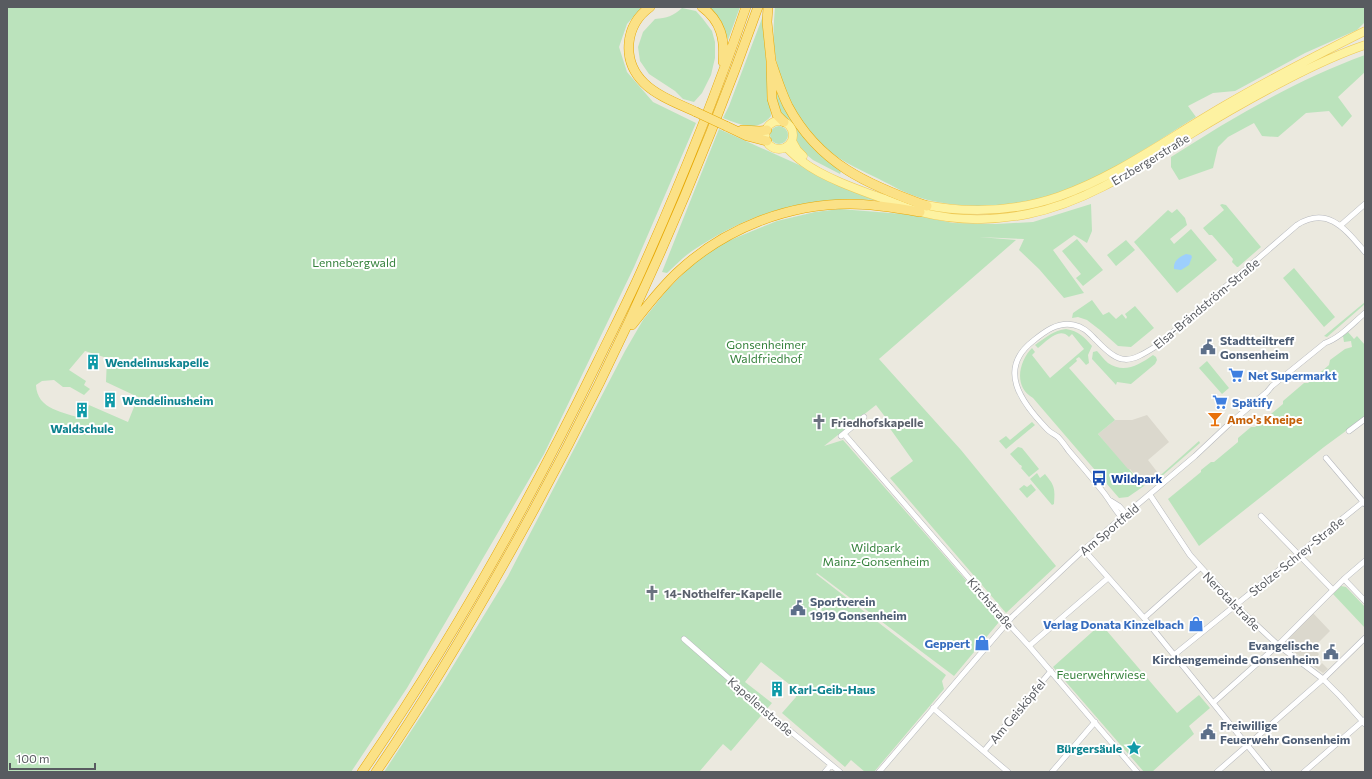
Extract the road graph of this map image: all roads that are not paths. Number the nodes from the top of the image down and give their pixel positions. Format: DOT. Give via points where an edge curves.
graph roads {
  1 [pos="650,7"];
  2 [pos="702,7"];
  3 [pos="746,7"];
  4 [pos="758,7"];
  5 [pos="768,7"];
  6 [pos="1365,31"];
  7 [pos="1365,45"];
  8 [pos="771,61"];
  9 [pos="722,74"];
  10 [pos="784,122"];
  11 [pos="726,126"];
  12 [pos="767,130"];
  13 [pos="767,140"];
  14 [pos="792,141"];
  15 [pos="786,147"];
  16 [pos="1365,204"];
  17 [pos="923,209"];
  18 [pos="1341,225"];
  19 [pos="1365,252"];
  20 [pos="1365,313"];
  21 [pos="624,335"];
  22 [pos="864,417"];
  23 [pos="1365,419"];
  24 [pos="1349,431"];
  25 [pos="1326,458"];
  26 [pos="1150,495"];
  27 [pos="1108,498"];
  28 [pos="1364,503"];
  29 [pos="1126,514"];
  30 [pos="1261,516"];
  31 [pos="1122,518"];
  32 [pos="1084,550"];
  33 [pos="1299,555"];
  34 [pos="1365,561"];
  35 [pos="1200,568"];
  36 [pos="1108,578"];
  37 [pos="1344,579"];
  38 [pos="1333,590"];
  39 [pos="1365,601"];
  40 [pos="1235,606"];
  41 [pos="1144,618"];
  42 [pos="1007,622"];
  43 [pos="1365,638"];
  44 [pos="684,639"];
  45 [pos="1278,645"];
  46 [pos="1029,646"];
  47 [pos="1174,655"];
  48 [pos="1051,672"];
  49 [pos="1323,679"];
  50 [pos="1213,703"];
  51 [pos="933,708"];
  52 [pos="1095,722"];
  53 [pos="1364,722"];
  54 [pos="1247,746"];
  55 [pos="984,751"];
  56 [pos="831,765"];
  57 [pos="1135,771"];
  58 [pos="362,772"];
  59 [pos="376,772"];
  60 [pos="824,772"];
  61 [pos="840,772"];
  62 [pos="879,772"];
  63 [pos="1008,772"];
  64 [pos="1052,772"];
  65 [pos="1217,772"];
  66 [pos="1269,772"];
  67 [pos="1304,772"];
  1 -- 11 [label="highway, bridge" via="637,20 631,31 628,53 632,66 648,86"];
  2 -- 9 [label="highway" via="711,15 722,34"];
  3 -- 9 [label="highway"];
  4 -- 21 [label="highway" via="689,188"];
  5 -- 8 [label="highway"];
  6 -- 17 [label="main road, Erzbergerstraße" via="1250,91 1111,174 1076,191 1027,206 992,211"];
  7 -- 17 [label="main road, Erzbergerstraße" via="1308,69 1252,98 1115,180 1079,198 1028,214 992,218 954,217"];
  8 -- 10 [label="highway" via="773,105 777,115"];
  8 -- 17 [label="highway" via="783,95 795,118 828,156 878,188"];
  9 -- 58 [label="highway" via="642,268 559,440 479,587"];
  10 -- 12 [label="main road" via="776,122"];
  10 -- 14 [label="main road" via="791,128"];
  11 -- 12 [label="highway" via="750,132"];
  11 -- 13 [label="highway" via="747,136"];
  12 -- 13 [label="main road"];
  13 -- 15 [label="main road" via="773,147"];
  14 -- 15 [label="main road"];
  14 -- 17 [label="main road" via="802,155 823,168"];
  15 -- 17 [label="main road" via="802,162 828,176 869,194"];
  16 -- 18 [label="street"];
  17 -- 21 [label="highway" via="834,205 803,208 759,221 717,242 680,270"];
  18 -- 19 [label="street, Elsa-Brändström-Straße"];
  18 -- 27 [label="street, Elsa-Brändström-Straße" via="1319,218 1302,222 1161,342 1142,355 1120,359 1110,354 1085,329 1069,324 1062,324 1041,334 1025,347 1019,356 1014,376 1020,395 1046,429 1058,437"];
  20 -- 26 [label="street, Am Sportfeld" via="1272,386"];
  21 -- 59 [label="highway" via="568,448 488,593"];
  22 -- 42 [label="street, Kirchstraße" via="843,435"];
  23 -- 24 [label="street"];
  25 -- 28 [label="street"];
  26 -- 29 [label="street, Am Sportfeld"];
  26 -- 35 [label="street, Nerotalstraße"];
  27 -- 29 [label="street, Elsa-Brändström-Straße"];
  27 -- 31 [label="street, Elsa-Brändström-Straße"];
  28 -- 33 [label="street, Stolze-Schrey-Straße"];
  29 -- 31 [label="street, Am Sportfeld"];
  30 -- 33 [label="street"];
  31 -- 32 [label="street, Am Sportfeld"];
  32 -- 36 [label="street"];
  32 -- 42 [label="street, Am Sportfeld"];
  33 -- 38 [label="street"];
  33 -- 40 [label="street, Stolze-Schrey-Straße"];
  34 -- 37 [label="street"];
  35 -- 40 [label="street, Nerotalstraße"];
  35 -- 41 [label="street"];
  36 -- 41 [label="street"];
  36 -- 46 [label="street"];
  37 -- 38 [label="street"];
  37 -- 39 [label="street"];
  38 -- 45 [label="street"];
  40 -- 45 [label="street, Nerotalstraße"];
  40 -- 47 [label="street, Stolze-Schrey-Straße"];
  41 -- 47 [label="street"];
  42 -- 46 [label="street, Kirchstraße"];
  42 -- 51 [label="street, Am Sportfeld"];
  43 -- 49 [label="street"];
  44 -- 56 [label="street, Kapellenstraße"];
  45 -- 49 [label="street, Nerotalstraße"];
  45 -- 50 [label="street"];
  46 -- 48 [label="street, Kirchstraße"];
  47 -- 50 [label="street"];
  48 -- 52 [label="street, Kirchstraße"];
  48 -- 55 [label="street, Am Geisköpfel"];
  49 -- 53 [label="street, Nerotalstraße"];
  49 -- 54 [label="street"];
  50 -- 54 [label="street"];
  51 -- 55 [label="street"];
  51 -- 62 [label="street, Am Sportfeld"];
  52 -- 57 [label="street, Kirchstraße"];
  52 -- 64 [label="street"];
  53 -- 67 [label="street"];
  54 -- 65 [label="street"];
  54 -- 66 [label="street"];
  55 -- 63 [label="street"];
  56 -- 60 [label="street"];
  56 -- 61 [label="street, Kapellenstraße"];
}
